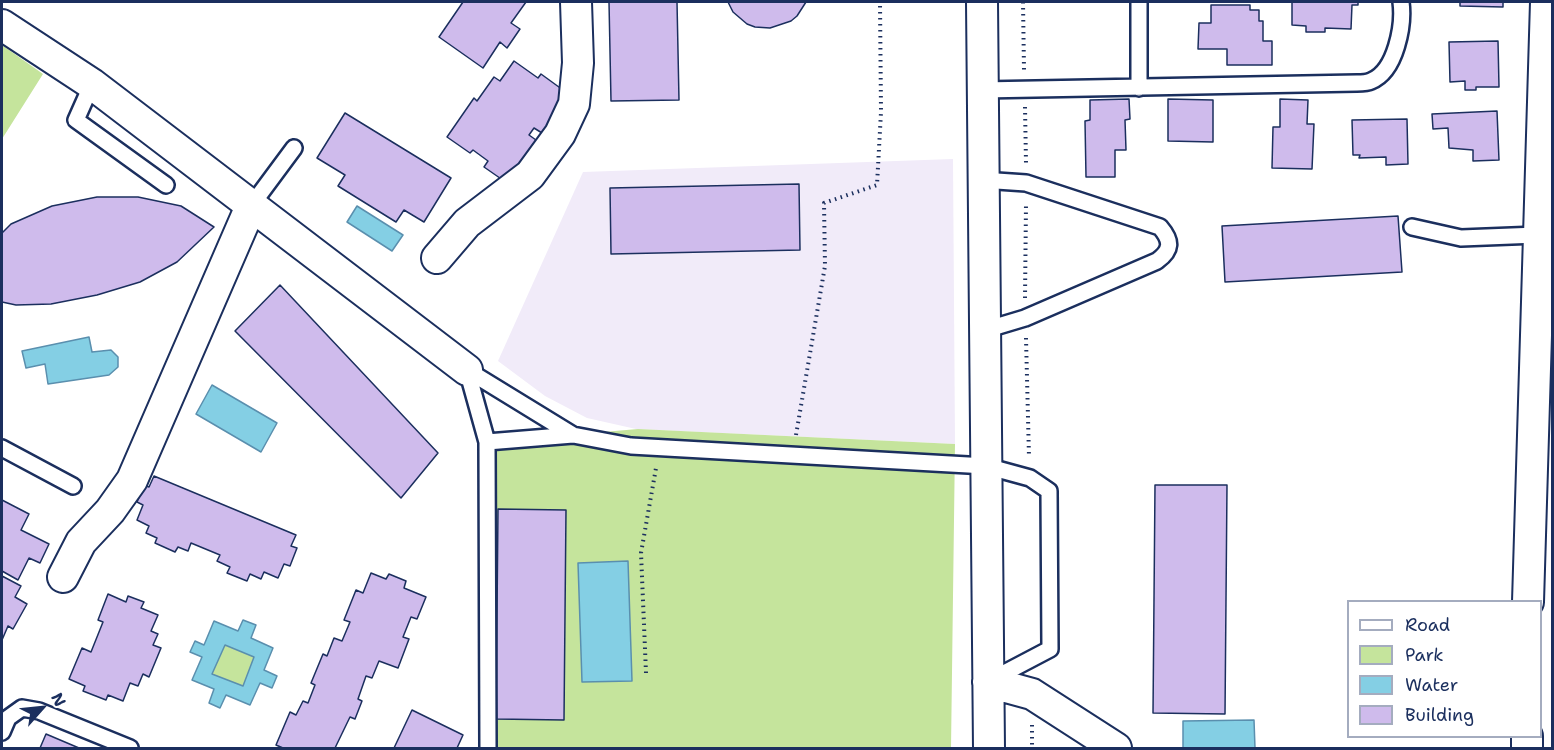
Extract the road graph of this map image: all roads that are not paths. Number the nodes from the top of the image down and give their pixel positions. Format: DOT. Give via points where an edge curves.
graph roads {
  1 [pos="576,2"];
  2 [pos="982,2"];
  3 [pos="1138,2"];
  4 [pos="1401,2"];
  5 [pos="1546,2"];
  6 [pos="2,25"];
  7 [pos="1549,64"];
  8 [pos="92,84"];
  9 [pos="1139,88"];
  10 [pos="982,90"];
  11 [pos="294,148"];
  12 [pos="982,180"];
  13 [pos="166,185"];
  14 [pos="251,206"];
  15 [pos="1412,226"];
  16 [pos="1537,236"];
  17 [pos="437,258"];
  18 [pos="985,330"];
  19 [pos="467,370"];
  20 [pos="573,435"];
  21 [pos="487,442"];
  22 [pos="2,448"];
  23 [pos="987,466"];
  24 [pos="74,486"];
  25 [pos="63,577"];
  26 [pos="1527,600"];
  27 [pos="988,682"];
  28 [pos="2,732"];
  29 [pos="130,748"];
  30 [pos="488,748"];
  31 [pos="989,748"];
  32 [pos="1116,748"];
  1 -- 17 [label="street" via="578,63 574,104 560,134 530,175 468,223"];
  2 -- 10 [label="street"];
  3 -- 9 [label="lane"];
  4 -- 9 [label="lane" via="1398,41 1387,67 1372,81"];
  5 -- 7 [label="street"];
  6 -- 8 [label="street"];
  7 -- 16 [label="street"];
  8 -- 13 [label="lane" via="76,120"];
  8 -- 14 [label="street"];
  9 -- 10 [label="lane"];
  10 -- 12 [label="street"];
  11 -- 14 [label="lane"];
  12 -- 18 [label="street"];
  12 -- 18 [label="lane" via="1026,183 1160,227 1167,235 1169,247 1157,261 1025,318"];
  14 -- 19 [label="street"];
  14 -- 25 [label="street" via="132,480 81,542"];
  15 -- 16 [label="lane" via="1461,238"];
  16 -- 26 [label="street"];
  18 -- 23 [label="street"];
  19 -- 20 [label="lane"];
  19 -- 21 [label="lane"];
  20 -- 21 [label="lane"];
  20 -- 23 [label="lane" via="631,446"];
  21 -- 30 [label="lane"];
  22 -- 24 [label="lane"];
  23 -- 27 [label="street"];
  23 -- 27 [label="lane" via="1030,478 1049,491 1050,649"];
  27 -- 31 [label="street"];
  27 -- 32 [label="street" via="1032,694"];
  28 -- 29 [label="lane" via="8,718 22,708 39,711"];
}
